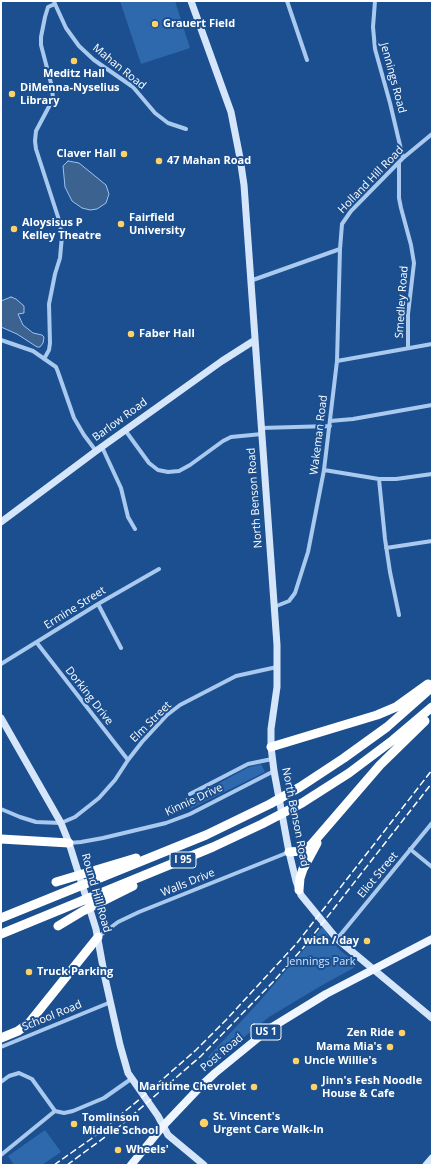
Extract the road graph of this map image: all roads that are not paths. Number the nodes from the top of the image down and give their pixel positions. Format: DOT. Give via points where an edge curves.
graph roads {
  1 [pos="191,1"];
  2 [pos="287,1"];
  3 [pos="375,1"];
  4 [pos="55,3"];
  5 [pos="307,60"];
  6 [pos="186,129"];
  7 [pos="432,134"];
  8 [pos="403,158"];
  9 [pos="399,163"];
  10 [pos="340,249"];
  11 [pos="250,281"];
  12 [pos="1,340"];
  13 [pos="255,340"];
  14 [pos="432,344"];
  15 [pos="408,348"];
  16 [pos="44,359"];
  17 [pos="337,360"];
  18 [pos="432,405"];
  19 [pos="330,421"];
  20 [pos="330,426"];
  21 [pos="125,430"];
  22 [pos="261,431"];
  23 [pos="99,449"];
  24 [pos="324,470"];
  25 [pos="432,474"];
  26 [pos="379,479"];
  27 [pos="1,522"];
  28 [pos="134,529"];
  29 [pos="432,542"];
  30 [pos="386,548"];
  31 [pos="159,570"];
  32 [pos="98,604"];
  33 [pos="273,607"];
  34 [pos="399,615"];
  35 [pos="37,643"];
  36 [pos="121,648"];
  37 [pos="1,664"];
  38 [pos="278,667"];
  39 [pos="432,681"];
  40 [pos="432,687"];
  41 [pos="432,707"];
  42 [pos="432,714"];
  43 [pos="1,718"];
  44 [pos="271,747"];
  45 [pos="272,759"];
  46 [pos="128,760"];
  47 [pos="274,772"];
  48 [pos="190,794"];
  49 [pos="1,809"];
  50 [pos="332,820"];
  51 [pos="61,823"];
  52 [pos="432,823"];
  53 [pos="1,839"];
  54 [pos="189,842"];
  55 [pos="69,843"];
  56 [pos="410,850"];
  57 [pos="289,852"];
  58 [pos="432,867"];
  59 [pos="56,882"];
  60 [pos="299,890"];
  61 [pos="93,901"];
  62 [pos="1,918"];
  63 [pos="58,926"];
  64 [pos="1,934"];
  65 [pos="98,937"];
  66 [pos="337,939"];
  67 [pos="432,939"];
  68 [pos="373,969"];
  69 [pos="111,1002"];
  70 [pos="432,1018"];
  71 [pos="1,1038"];
  72 [pos="1,1047"];
  73 [pos="131,1079"];
  74 [pos="1,1082"];
  75 [pos="55,1111"];
  76 [pos="163,1126"];
  77 [pos="1,1155"];
  78 [pos="432,1158"];
  79 [pos="131,1165"];
  80 [pos="204,1165"];
  81 [pos="426,1165"];
  1 -- 11 [label="main road, North Benson Road" via="231,112 244,185"];
  2 -- 5 [label="street"];
  3 -- 8 [label="street, Jennings Road" via="375,49"];
  4 -- 6 [label="street, Mahan Road" via="66,28 79,46 94,60 133,87 155,114 168,123"];
  4 -- 16 [label="street" via="48,7 41,37 53,99 36,131 35,141 62,236 60,258 49,304 49,350"];
  7 -- 8 [label="street, Holland Hill Road"];
  8 -- 9 [label="street, Holland Hill Road"];
  9 -- 10 [label="street, Holland Hill Road" via="346,217 342,224"];
  9 -- 15 [label="street, Smedley Road" via="400,203 414,263 408,314"];
  10 -- 11 [label="street"];
  10 -- 17 [label="street, Wakeman Road"];
  11 -- 13 [label="main road, North Benson Road"];
  12 -- 16 [label="street"];
  13 -- 21 [label="main road, Barlow Road"];
  13 -- 22 [label="main road, North Benson Road"];
  14 -- 15 [label="street"];
  15 -- 17 [label="street"];
  16 -- 23 [label="street" via="56,367 74,418 84,435"];
  17 -- 19 [label="street, Wakeman Road"];
  18 -- 19 [label="street"];
  19 -- 20 [label="street, Wakeman Road"];
  20 -- 22 [label="street"];
  20 -- 24 [label="street, Wakeman Road"];
  21 -- 22 [label="street" via="148,463 158,470 168,472 179,471 190,465 231,437"];
  21 -- 23 [label="main road, Barlow Road"];
  22 -- 33 [label="main road, North Benson Road"];
  23 -- 27 [label="main road, Barlow Road"];
  23 -- 28 [label="street" via="122,488 128,517"];
  24 -- 26 [label="street"];
  24 -- 33 [label="street, Wakeman Road" via="308,552 295,593 289,601"];
  25 -- 26 [label="street"];
  26 -- 30 [label="street"];
  29 -- 30 [label="street"];
  30 -- 34 [label="street"];
  31 -- 32 [label="street, Ermine Street"];
  32 -- 35 [label="street, Ermine Street"];
  32 -- 36 [label="street"];
  33 -- 38 [label="main road, North Benson Road"];
  35 -- 37 [label="street, Ermine Street"];
  35 -- 46 [label="street, Dorking Drive"];
  38 -- 44 [label="main road, North Benson Road"];
  38 -- 46 [label="street, Elm Street" via="236,676 180,705"];
  39 -- 44 [label="highway" via="382,714"];
  40 -- 54 [label="highway, I 95" via="373,738 330,768 270,804"];
  41 -- 61 [label="highway, I 95" via="364,763 273,819"];
  42 -- 50 [label="highway" via="380,765"];
  43 -- 51 [label="main road, Round Hill Road"];
  44 -- 45 [label="main road, North Benson Road"];
  45 -- 47 [label="main road, North Benson Road"];
  45 -- 48 [label="street" via="248,764"];
  46 -- 51 [label="street, Elm Street" via="99,798 75,817"];
  47 -- 55 [label="street, Kinnie Drive" via="166,824"];
  47 -- 57 [label="main road, North Benson Road"];
  49 -- 51 [label="street" via="36,822"];
  50 -- 57 [label="highway" via="308,848"];
  50 -- 60 [label="highway" via="305,864"];
  51 -- 55 [label="main road, Round Hill Road"];
  52 -- 56 [label="street, Eliot Street"];
  53 -- 55 [label="highway"];
  54 -- 59 [label="highway"];
  54 -- 62 [label="highway, I 95"];
  55 -- 65 [label="main road, Round Hill Road"];
  56 -- 58 [label="street"];
  56 -- 66 [label="street, Eliot Street"];
  57 -- 60 [label="main road, North Benson Road"];
  57 -- 65 [label="street, Walls Drive" via="139,912 118,922"];
  60 -- 66 [label="main road, North Benson Road" via="304,900"];
  61 -- 63 [label="highway" via="83,911"];
  61 -- 64 [label="highway, I 95" via="80,901"];
  65 -- 69 [label="main road, Round Hill Road"];
  65 -- 71 [label="highway" via="29,1023"];
  66 -- 68 [label="main road, North Benson Road"];
  67 -- 68 [label="main road, Post Road / US 1"];
  68 -- 70 [label="main road, North Benson Road"];
  68 -- 76 [label="main road, Post Road / US 1" via="313,1001 272,1027 215,1073"];
  69 -- 72 [label="street, School Road"];
  69 -- 73 [label="main road, Round Hill Road"];
  73 -- 75 [label="street" via="104,1098 73,1111"];
  73 -- 76 [label="main road, Round Hill Road"];
  74 -- 75 [label="street" via="19,1073 32,1079"];
  75 -- 77 [label="street"];
  76 -- 79 [label="main road, Post Road / US 1"];
  76 -- 80 [label="main road, Round Hill Road" via="168,1135"];
  78 -- 81 [label="main road"];
}
